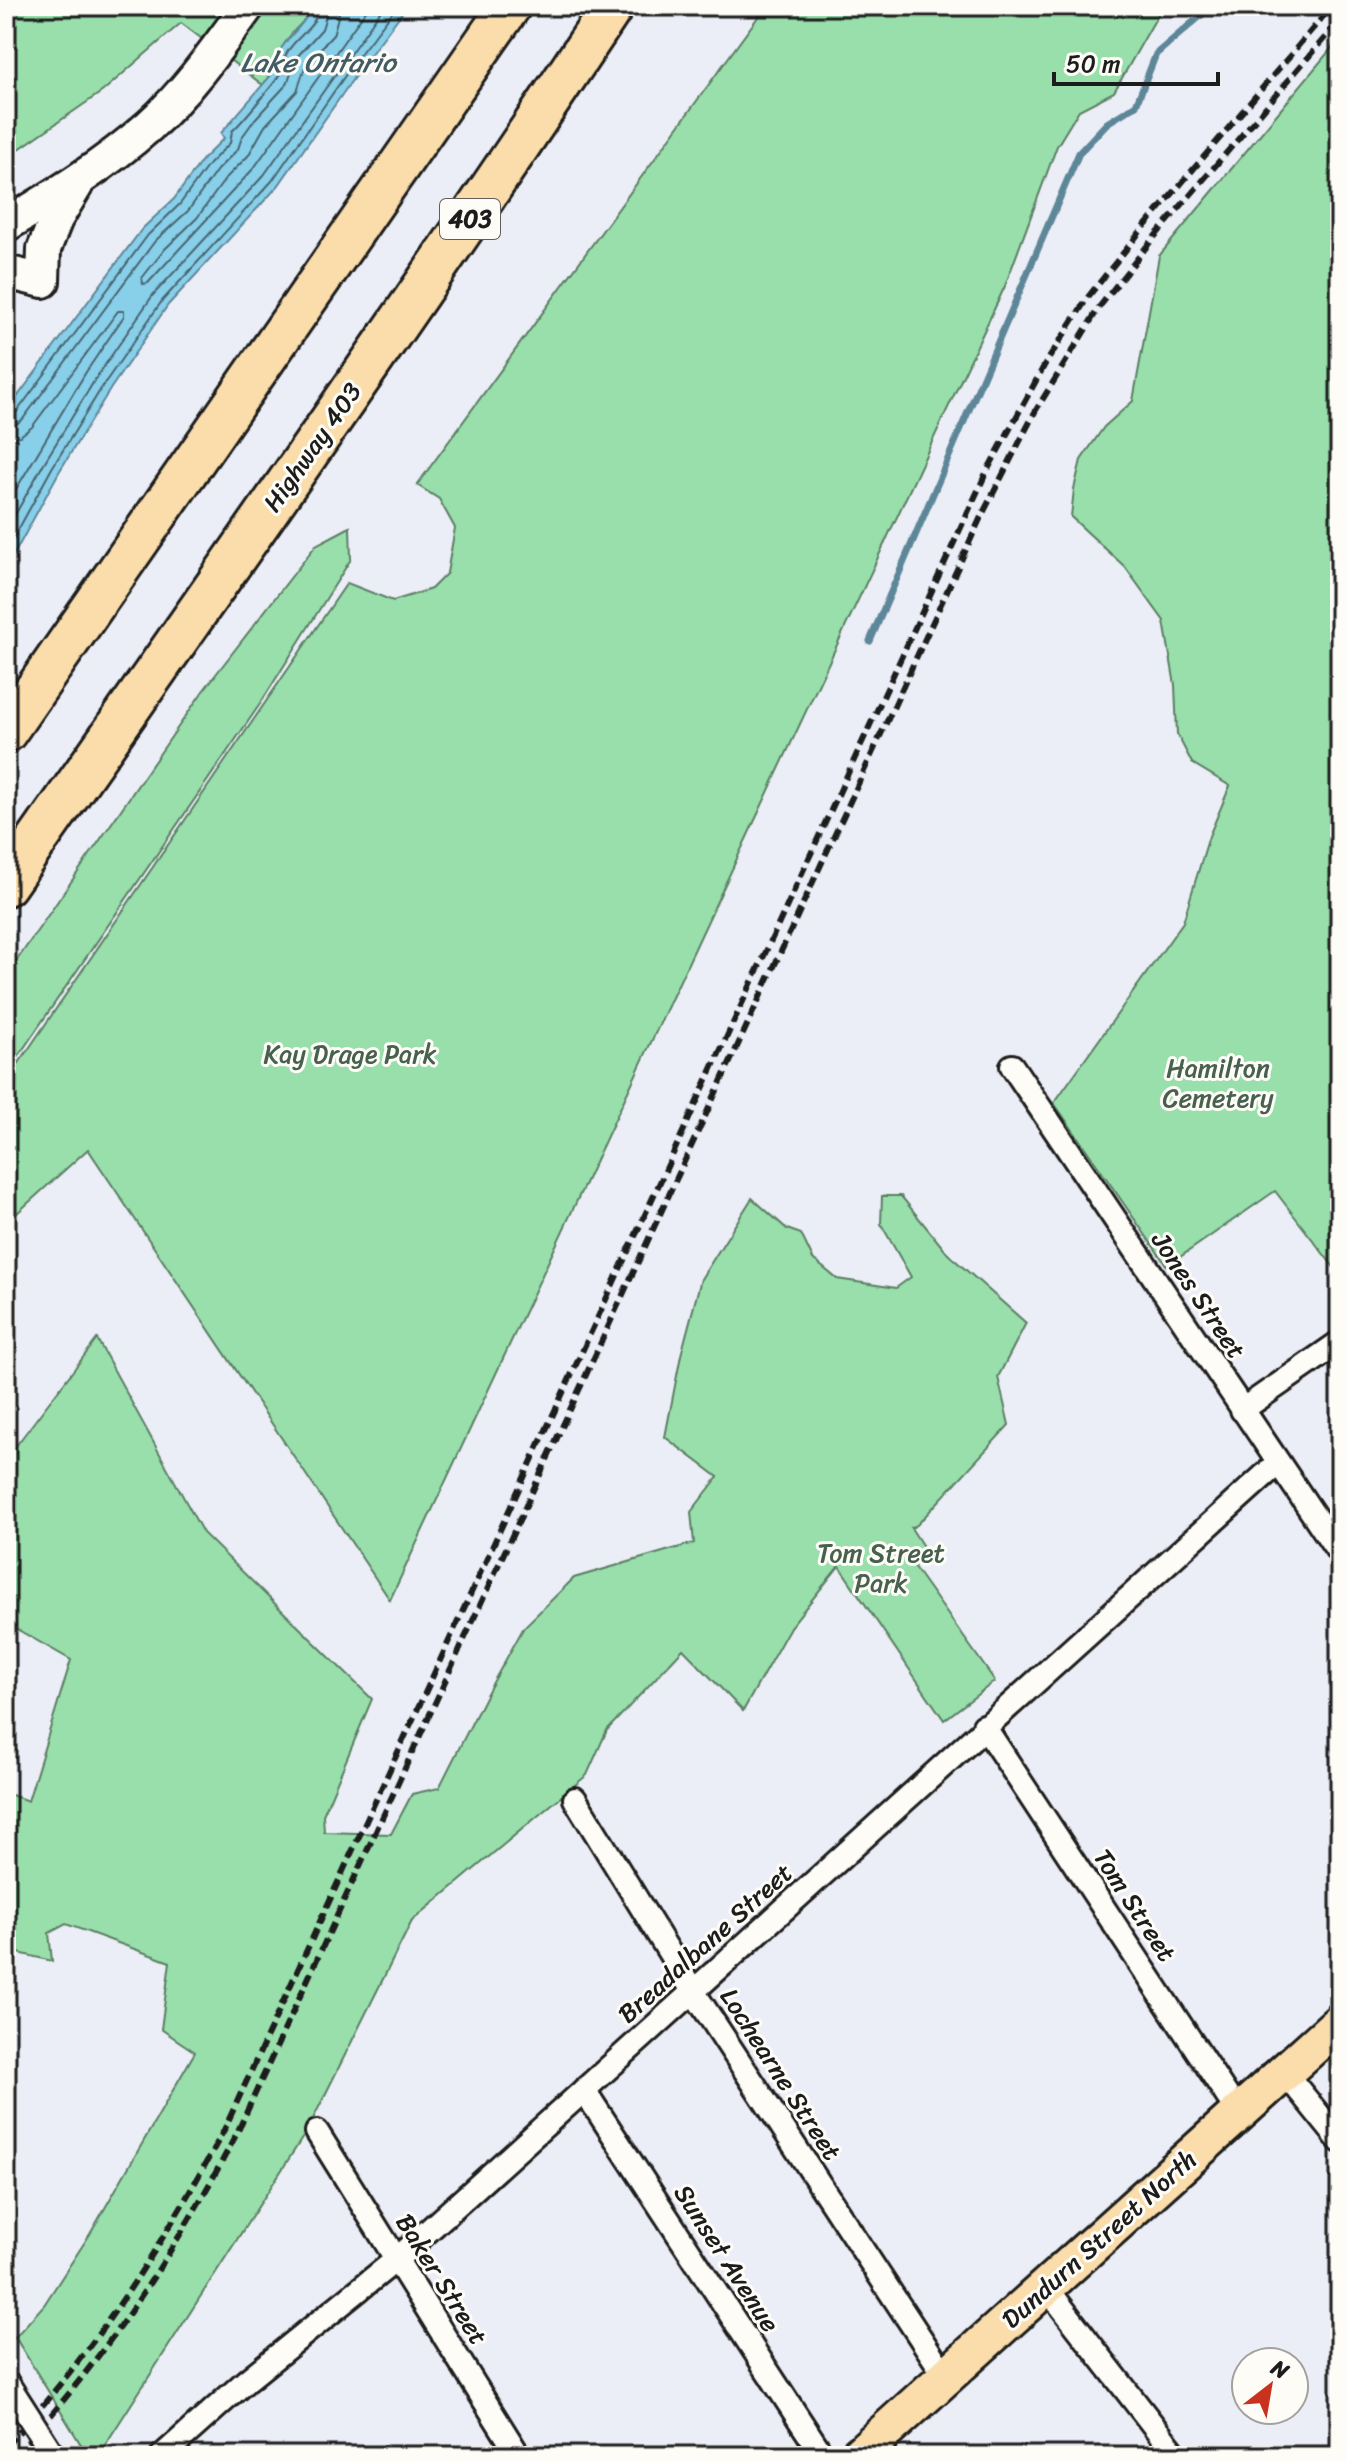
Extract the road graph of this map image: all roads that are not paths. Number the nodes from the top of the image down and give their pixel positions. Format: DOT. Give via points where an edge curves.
graph roads {
  1 [pos="248,6"];
  2 [pos="510,6"];
  3 [pos="613,6"];
  4 [pos="79,181"];
  5 [pos="6,225"];
  6 [pos="6,272"];
  7 [pos="6,732"];
  8 [pos="6,885"];
  9 [pos="1012,1066"];
  10 [pos="1340,1342"];
  11 [pos="1242,1410"];
  12 [pos="1278,1463"];
  13 [pos="1340,1554"];
  14 [pos="984,1726"];
  15 [pos="575,1799"];
  16 [pos="693,1991"];
  17 [pos="1340,2022"];
  18 [pos="1285,2073"];
  19 [pos="584,2090"];
  20 [pos="1239,2114"];
  21 [pos="317,2132"];
  22 [pos="1340,2141"];
  23 [pos="397,2259"];
  24 [pos="1046,2287"];
  25 [pos="946,2377"];
  26 [pos="6,2381"];
  27 [pos="54,2456"];
  28 [pos="162,2456"];
  29 [pos="519,2456"];
  30 [pos="823,2456"];
  31 [pos="858,2456"];
  32 [pos="1177,2456"];
  1 -- 4 [label="street" via="150,125"];
  2 -- 7 [label="highway"];
  3 -- 8 [label="highway, Highway 403 / 403"];
  4 -- 5 [label="street"];
  4 -- 6 [label="street" via="44,249 43,281"];
  9 -- 11 [label="street, Jones Street"];
  10 -- 11 [label="street"];
  11 -- 12 [label="street, Jones Street"];
  12 -- 13 [label="street, Jones Street"];
  12 -- 14 [label="street, Breadalbane Street"];
  14 -- 16 [label="street, Breadalbane Street"];
  14 -- 20 [label="street, Tom Street"];
  15 -- 16 [label="street, Lochearne Street"];
  16 -- 19 [label="street, Breadalbane Street"];
  16 -- 25 [label="street, Lochearne Street"];
  17 -- 18 [label="main road, Dundurn Street North"];
  18 -- 20 [label="main road, Dundurn Street North"];
  18 -- 22 [label="street"];
  19 -- 23 [label="street, Breadalbane Street"];
  19 -- 30 [label="street, Sunset Avenue"];
  20 -- 24 [label="main road, Dundurn Street North"];
  21 -- 23 [label="street, Baker Street"];
  23 -- 28 [label="street, Breadalbane Street"];
  23 -- 29 [label="street, Baker Street"];
  24 -- 25 [label="main road, Dundurn Street North"];
  24 -- 32 [label="street"];
  25 -- 31 [label="main road, Dundurn Street North"];
  26 -- 27 [label="street, bridge"];
}
